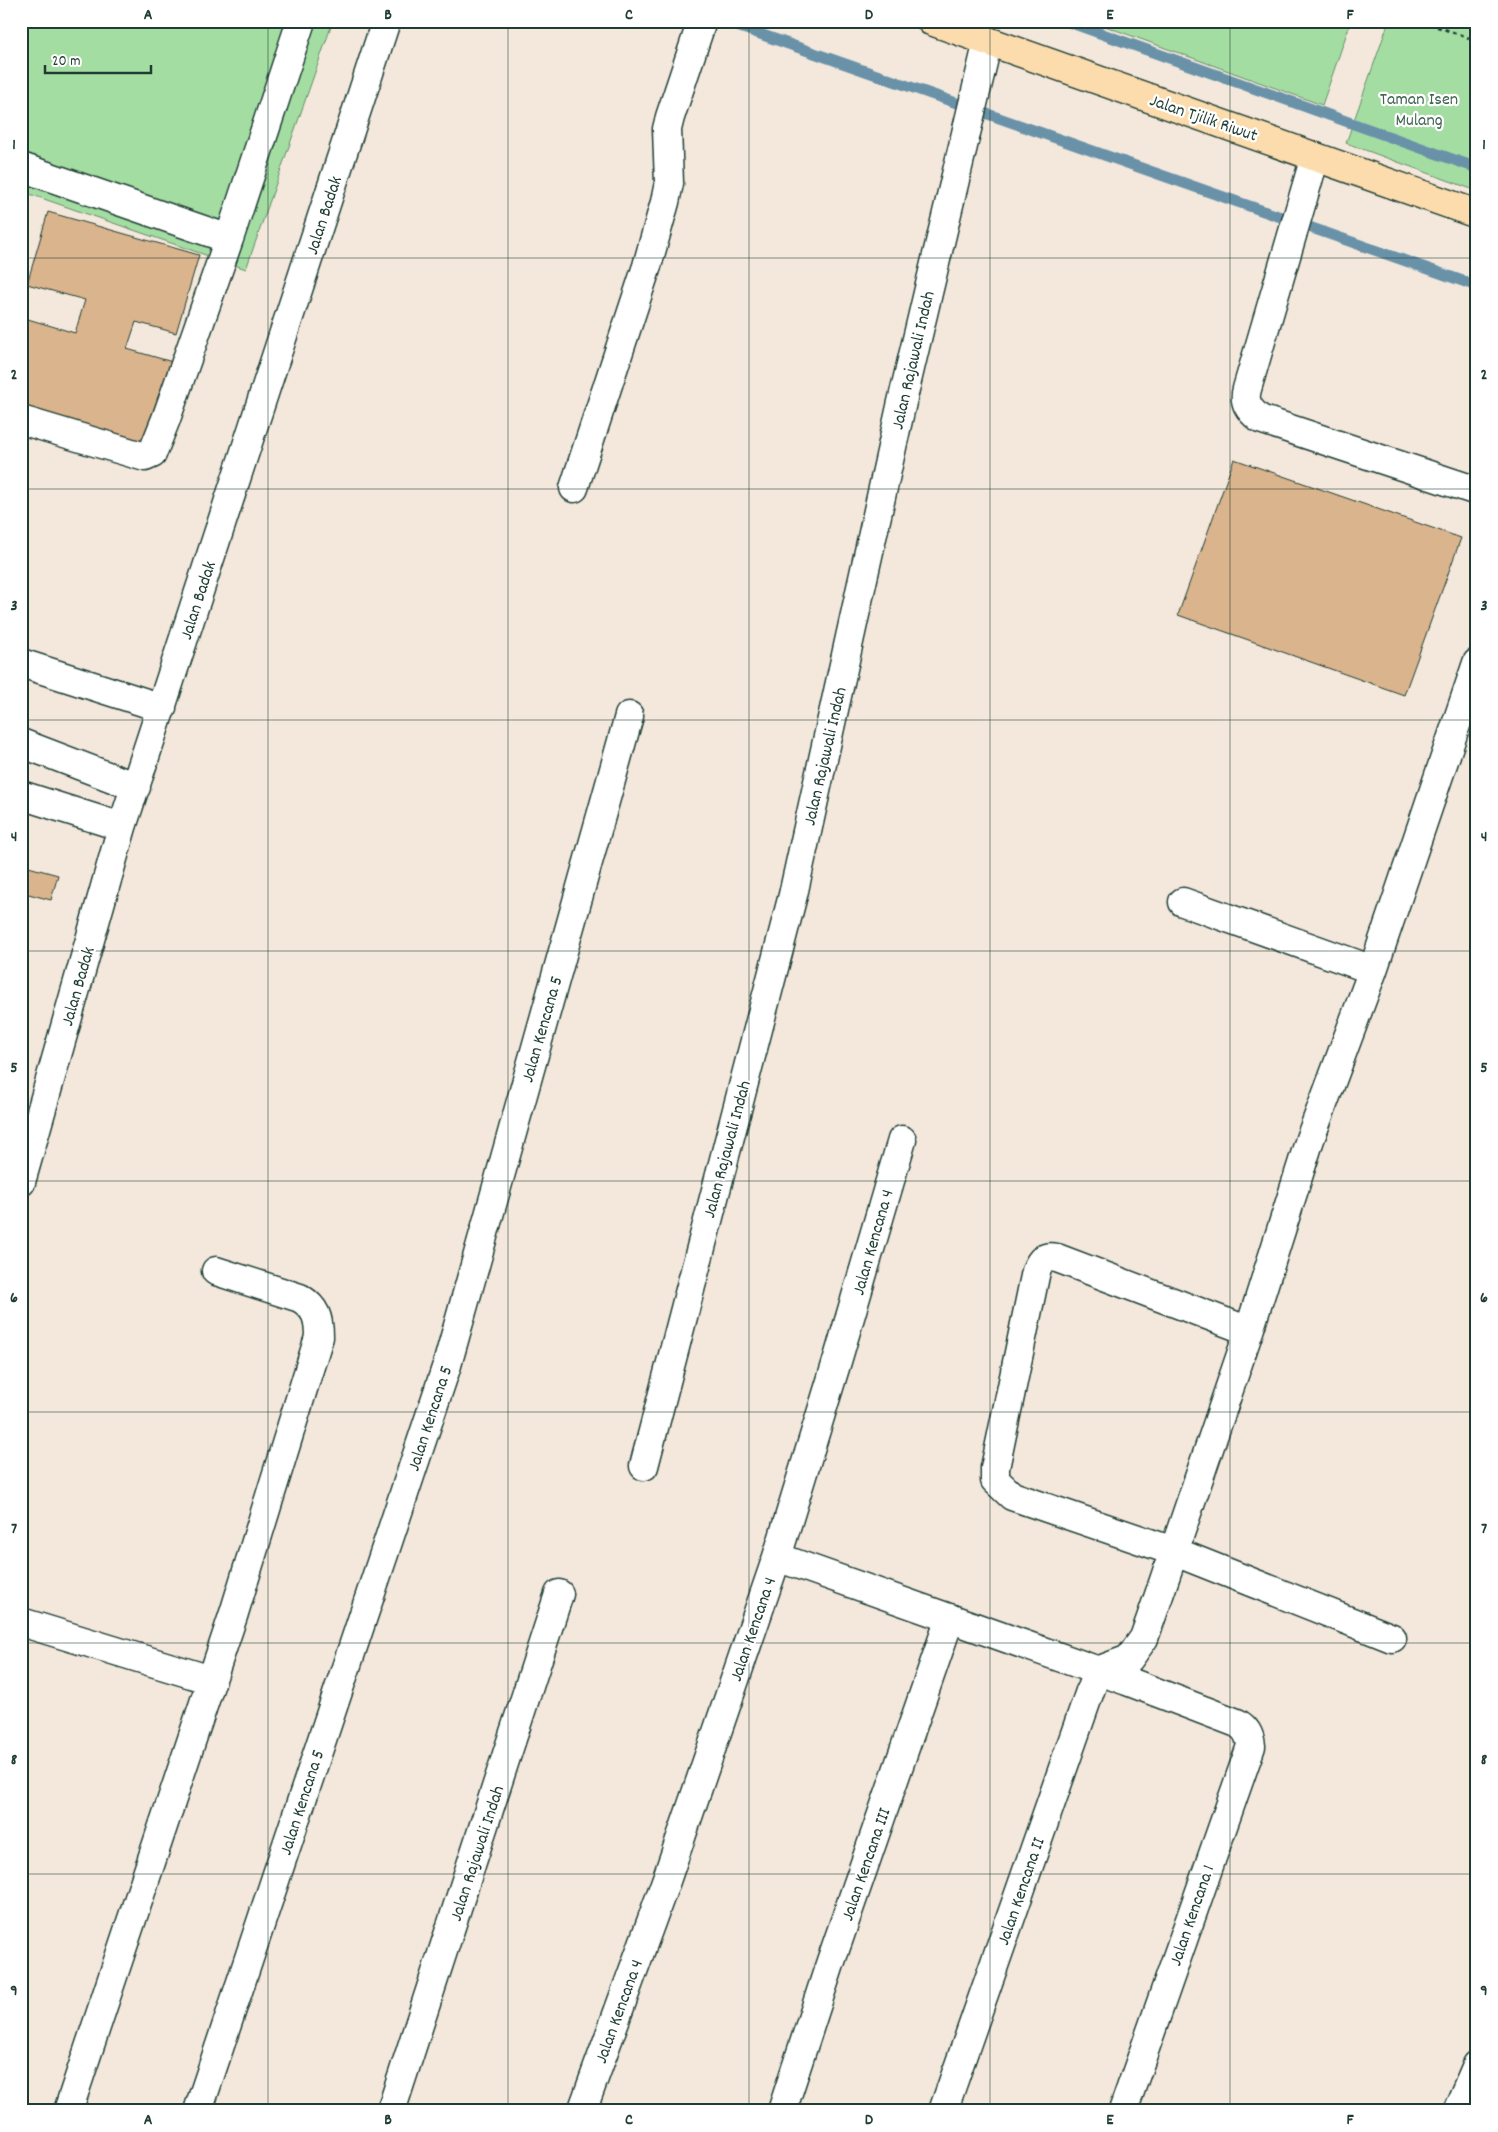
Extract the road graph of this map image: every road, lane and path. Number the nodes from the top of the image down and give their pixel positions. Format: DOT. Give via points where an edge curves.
graph roads {
  1 [pos="301,21"];
  2 [pos="386,21"];
  3 [pos="702,21"];
  4 [pos="931,21"];
  5 [pos="1422,21"];
  6 [pos="988,41"];
  7 [pos="1477,41"];
  8 [pos="1316,157"];
  9 [pos="21,167"];
  10 [pos="1477,214"];
  11 [pos="229,239"];
  12 [pos="21,420"];
  13 [pos="574,488"];
  14 [pos="1477,491"];
  15 [pos="21,663"];
  16 [pos="1477,663"];
  17 [pos="162,708"];
  18 [pos="629,716"];
  19 [pos="21,743"];
  20 [pos="136,787"];
  21 [pos="21,794"];
  22 [pos="122,826"];
  23 [pos="1184,902"];
  24 [pos="1373,970"];
  25 [pos="902,1140"];
  26 [pos="21,1182"];
  27 [pos="216,1271"];
  28 [pos="1249,1331"];
  29 [pos="644,1466"];
  30 [pos="1174,1552"];
  31 [pos="777,1557"];
  32 [pos="559,1594"];
  33 [pos="950,1618"];
  34 [pos="21,1622"];
  35 [pos="1392,1638"];
  36 [pos="1097,1671"];
  37 [pos="211,1680"];
  38 [pos="1477,2065"];
  39 [pos="68,2111"];
  40 [pos="198,2111"];
  41 [pos="391,2111"];
  42 [pos="582,2111"];
  43 [pos="782,2111"];
  44 [pos="943,2111"];
  45 [pos="1124,2111"];
  46 [pos="1457,2111"];
  1 -- 11 [label="street"];
  2 -- 17 [label="street, Jalan Badak"];
  3 -- 13 [label="street" via="670,117 669,183 665,202"];
  4 -- 6 [label="highway, Jalan Tjilik Riwut"];
  5 -- 7 [label="path"];
  6 -- 8 [label="highway, Jalan Tjilik Riwut"];
  6 -- 29 [label="street, Jalan Rajawali Indah" via="900,412 793,895"];
  8 -- 10 [label="highway, Jalan Tjilik Riwut"];
  8 -- 14 [label="street" via="1245,395 1246,403 1260,419"];
  9 -- 11 [label="street"];
  11 -- 12 [label="street" via="152,454 145,456"];
  15 -- 17 [label="street"];
  16 -- 24 [label="street"];
  17 -- 20 [label="street, Jalan Badak"];
  18 -- 40 [label="street, Jalan Kencana 5" via="447,1365"];
  19 -- 20 [label="street"];
  20 -- 22 [label="street, Jalan Badak"];
  21 -- 22 [label="street"];
  22 -- 26 [label="street, Jalan Badak"];
  23 -- 24 [label="street"];
  24 -- 28 [label="street" via="1310,1139"];
  25 -- 31 [label="street, Jalan Kencana 4"];
  27 -- 37 [label="street" via="310,1304 319,1320 319,1337"];
  28 -- 30 [label="street"];
  28 -- 30 [label="street" via="1057,1258 1042,1259 1036,1271 995,1480 1012,1496"];
  30 -- 35 [label="street"];
  30 -- 36 [label="street" via="1144,1638 1129,1659"];
  31 -- 33 [label="street"];
  31 -- 42 [label="street, Jalan Kencana 4"];
  32 -- 41 [label="street, Jalan Rajawali Indah"];
  33 -- 36 [label="street"];
  33 -- 43 [label="street, Jalan Kencana III"];
  34 -- 37 [label="street"];
  36 -- 44 [label="street, Jalan Kencana II"];
  36 -- 45 [label="street, Jalan Kencana 1" via="1237,1723 1247,1732 1251,1746"];
  37 -- 39 [label="street"];
  38 -- 46 [label="street"];
}
